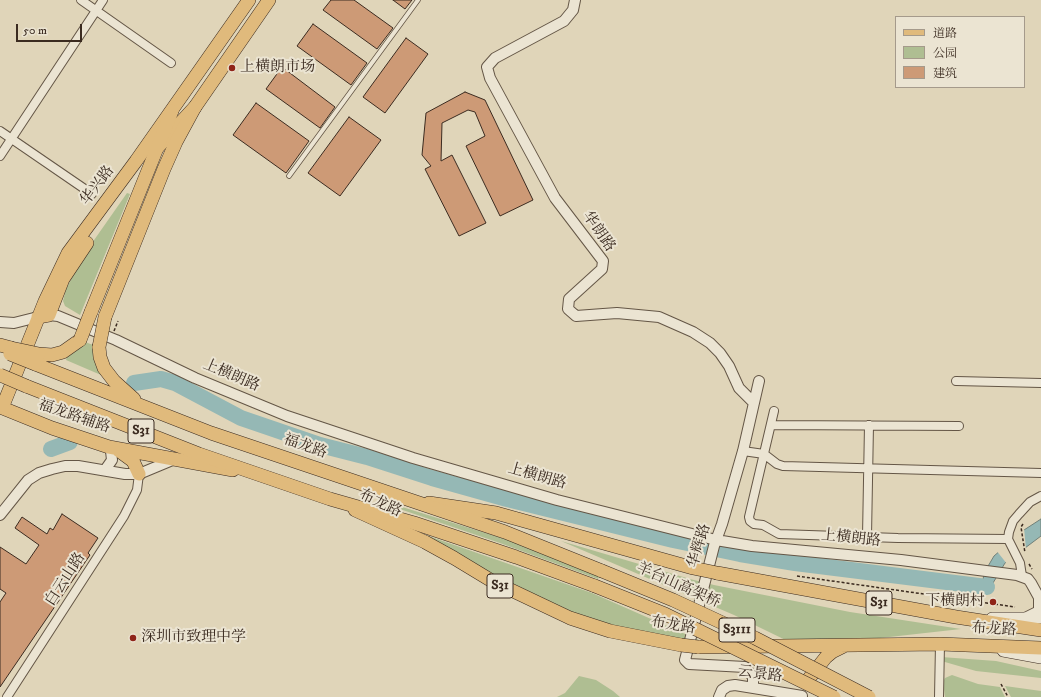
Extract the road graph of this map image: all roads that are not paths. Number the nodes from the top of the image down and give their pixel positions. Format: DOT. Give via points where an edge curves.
graph roads {
  1 [pos="81,0"];
  2 [pos="102,0"];
  3 [pos="249,0"];
  4 [pos="269,0"];
  5 [pos="418,0"];
  6 [pos="575,0"];
  7 [pos="96,10"];
  8 [pos="171,64"];
  9 [pos="195,107"];
  10 [pos="172,111"];
  11 [pos="0,131"];
  12 [pos="12,139"];
  13 [pos="156,150"];
  14 [pos="0,156"];
  15 [pos="289,176"];
  16 [pos="92,194"];
  17 [pos="44,316"];
  18 [pos="0,322"];
  19 [pos="5,348"];
  20 [pos="37,359"];
  21 [pos="0,375"];
  22 [pos="759,381"];
  23 [pos="956,381"];
  24 [pos="1041,384"];
  25 [pos="138,403"];
  26 [pos="754,403"];
  27 [pos="1,407"];
  28 [pos="774,411"];
  29 [pos="771,425"];
  30 [pos="869,425"];
  31 [pos="959,426"];
  32 [pos="109,447"];
  33 [pos="743,451"];
  34 [pos="764,454"];
  35 [pos="180,459"];
  36 [pos="868,468"];
  37 [pos="104,470"];
  38 [pos="1041,473"];
  39 [pos="140,474"];
  40 [pos="258,474"];
  41 [pos="1041,496"];
  42 [pos="330,499"];
  43 [pos="410,500"];
  44 [pos="0,515"];
  45 [pos="867,536"];
  46 [pos="1008,539"];
  47 [pos="714,546"];
  48 [pos="602,571"];
  49 [pos="1022,576"];
  50 [pos="1040,600"];
  51 [pos="956,617"];
  52 [pos="1025,618"];
  53 [pos="1041,618"];
  54 [pos="1041,630"];
  55 [pos="848,644"];
  56 [pos="940,644"];
  57 [pos="973,644"];
  58 [pos="788,646"];
  59 [pos="1041,648"];
  60 [pos="1041,658"];
  61 [pos="807,681"];
  62 [pos="753,687"];
  63 [pos="7,697"];
  64 [pos="719,697"];
  65 [pos="802,697"];
  66 [pos="834,697"];
  67 [pos="869,697"];
  68 [pos="939,697"];
  1 -- 7 [label="street"];
  2 -- 7 [label="street"];
  3 -- 10 [label="main road, 华兴路"];
  4 -- 9 [label="main road, 华兴路"];
  5 -- 15 [label="lane"];
  6 -- 26 [label="street, 华朗路" via="573,10 564,21 494,58 487,67 490,78 555,198 603,261 602,269 569,298 568,309 576,316 617,313 659,317 688,329 720,353 739,388"];
  7 -- 8 [label="street"];
  7 -- 12 [label="street"];
  9 -- 13 [label="main road, 华兴路"];
  9 -- 25 [label="main road, bridge" via="164,169 105,317 99,347 100,357 108,374"];
  10 -- 13 [label="main road"];
  10 -- 17 [label="main road, 华兴路" via="68,253 54,278"];
  11 -- 12 [label="street"];
  12 -- 14 [label="street"];
  12 -- 16 [label="street"];
  13 -- 17 [label="main road, 华兴路" via="76,257"];
  13 -- 20 [label="main road, bridge" via="80,340 63,352"];
  17 -- 18 [label="street" via="14,323"];
  17 -- 27 [label="main road, 华兴路"];
  17 -- 47 [label="street, 上横朗路" via="58,316 287,416 413,458"];
  19 -- 20 [label="main road, 福龙路 / S31, bridge"];
  20 -- 25 [label="main road, 福龙路 / S31"];
  21 -- 40 [label="main road, S31, bridge" via="198,454"];
  22 -- 26 [label="street, 华辉路"];
  23 -- 24 [label="street"];
  25 -- 43 [label="main road, 福龙路 / S31" via="211,433"];
  26 -- 33 [label="street, 华辉路"];
  27 -- 32 [label="main road, 福龙路辅路"];
  28 -- 29 [label="street"];
  29 -- 30 [label="street"];
  29 -- 34 [label="street"];
  30 -- 31 [label="street"];
  30 -- 36 [label="street"];
  32 -- 35 [label="main road, 福龙路辅路"];
  32 -- 37 [label="street" via="112,460"];
  32 -- 39 [label="main road" via="128,456"];
  33 -- 34 [label="street"];
  33 -- 47 [label="street, 华辉路"];
  34 -- 36 [label="street" via="776,464 783,466"];
  34 -- 45 [label="street" via="750,521 779,534"];
  35 -- 39 [label="street" via="166,461"];
  35 -- 40 [label="main road, 福龙路辅路"];
  36 -- 38 [label="street"];
  36 -- 45 [label="street"];
  37 -- 39 [label="street"];
  37 -- 44 [label="street" via="65,466 39,473 19,490"];
  39 -- 63 [label="street, 白云山路" via="137,490 124,516"];
  40 -- 42 [label="main road, S31"];
  41 -- 46 [label="street" via="1030,502 1013,521"];
  42 -- 58 [label="main road, 布龙路 / S31, bridge" via="425,542 492,581 570,618 610,631 698,647"];
  42 -- 66 [label="main road, 羊台山高架桥 / S3111, bridge" via="414,523 595,586 665,614"];
  43 -- 48 [label="main road, 福龙路 / S3111" via="505,532"];
  43 -- 51 [label="main road, 布龙路 / S31, bridge" via="496,513 693,568"];
  45 -- 46 [label="street"];
  46 -- 49 [label="street" via="1022,556"];
  47 -- 49 [label="street, 上横朗路" via="752,546 901,560"];
  47 -- 62 [label="street, 华辉路" via="685,660 689,664 745,667 753,677"];
  48 -- 67 [label="main road, 羊台山高架桥 / S3111, bridge" via="755,638"];
  49 -- 50 [label="street" via="1031,584"];
  50 -- 52 [label="street" via="1039,611"];
  51 -- 52 [label="main road"];
  51 -- 54 [label="main road, 布龙路 / S31"];
  52 -- 53 [label="main road"];
  55 -- 56 [label="main road, 布龙路 / S31"];
  55 -- 58 [label="main road, 布龙路 / S31"];
  55 -- 61 [label="main road" via="832,652"];
  56 -- 57 [label="main road, 布龙路 / S31"];
  56 -- 68 [label="street"];
  57 -- 59 [label="main road, 布龙路 / S31"];
  57 -- 60 [label="main road"];
  58 -- 61 [label="main road" via="798,655"];
  61 -- 65 [label="street"];
  62 -- 64 [label="street, 云景路" via="728,686 722,690"];
  62 -- 65 [label="street, 云景路"];
}
